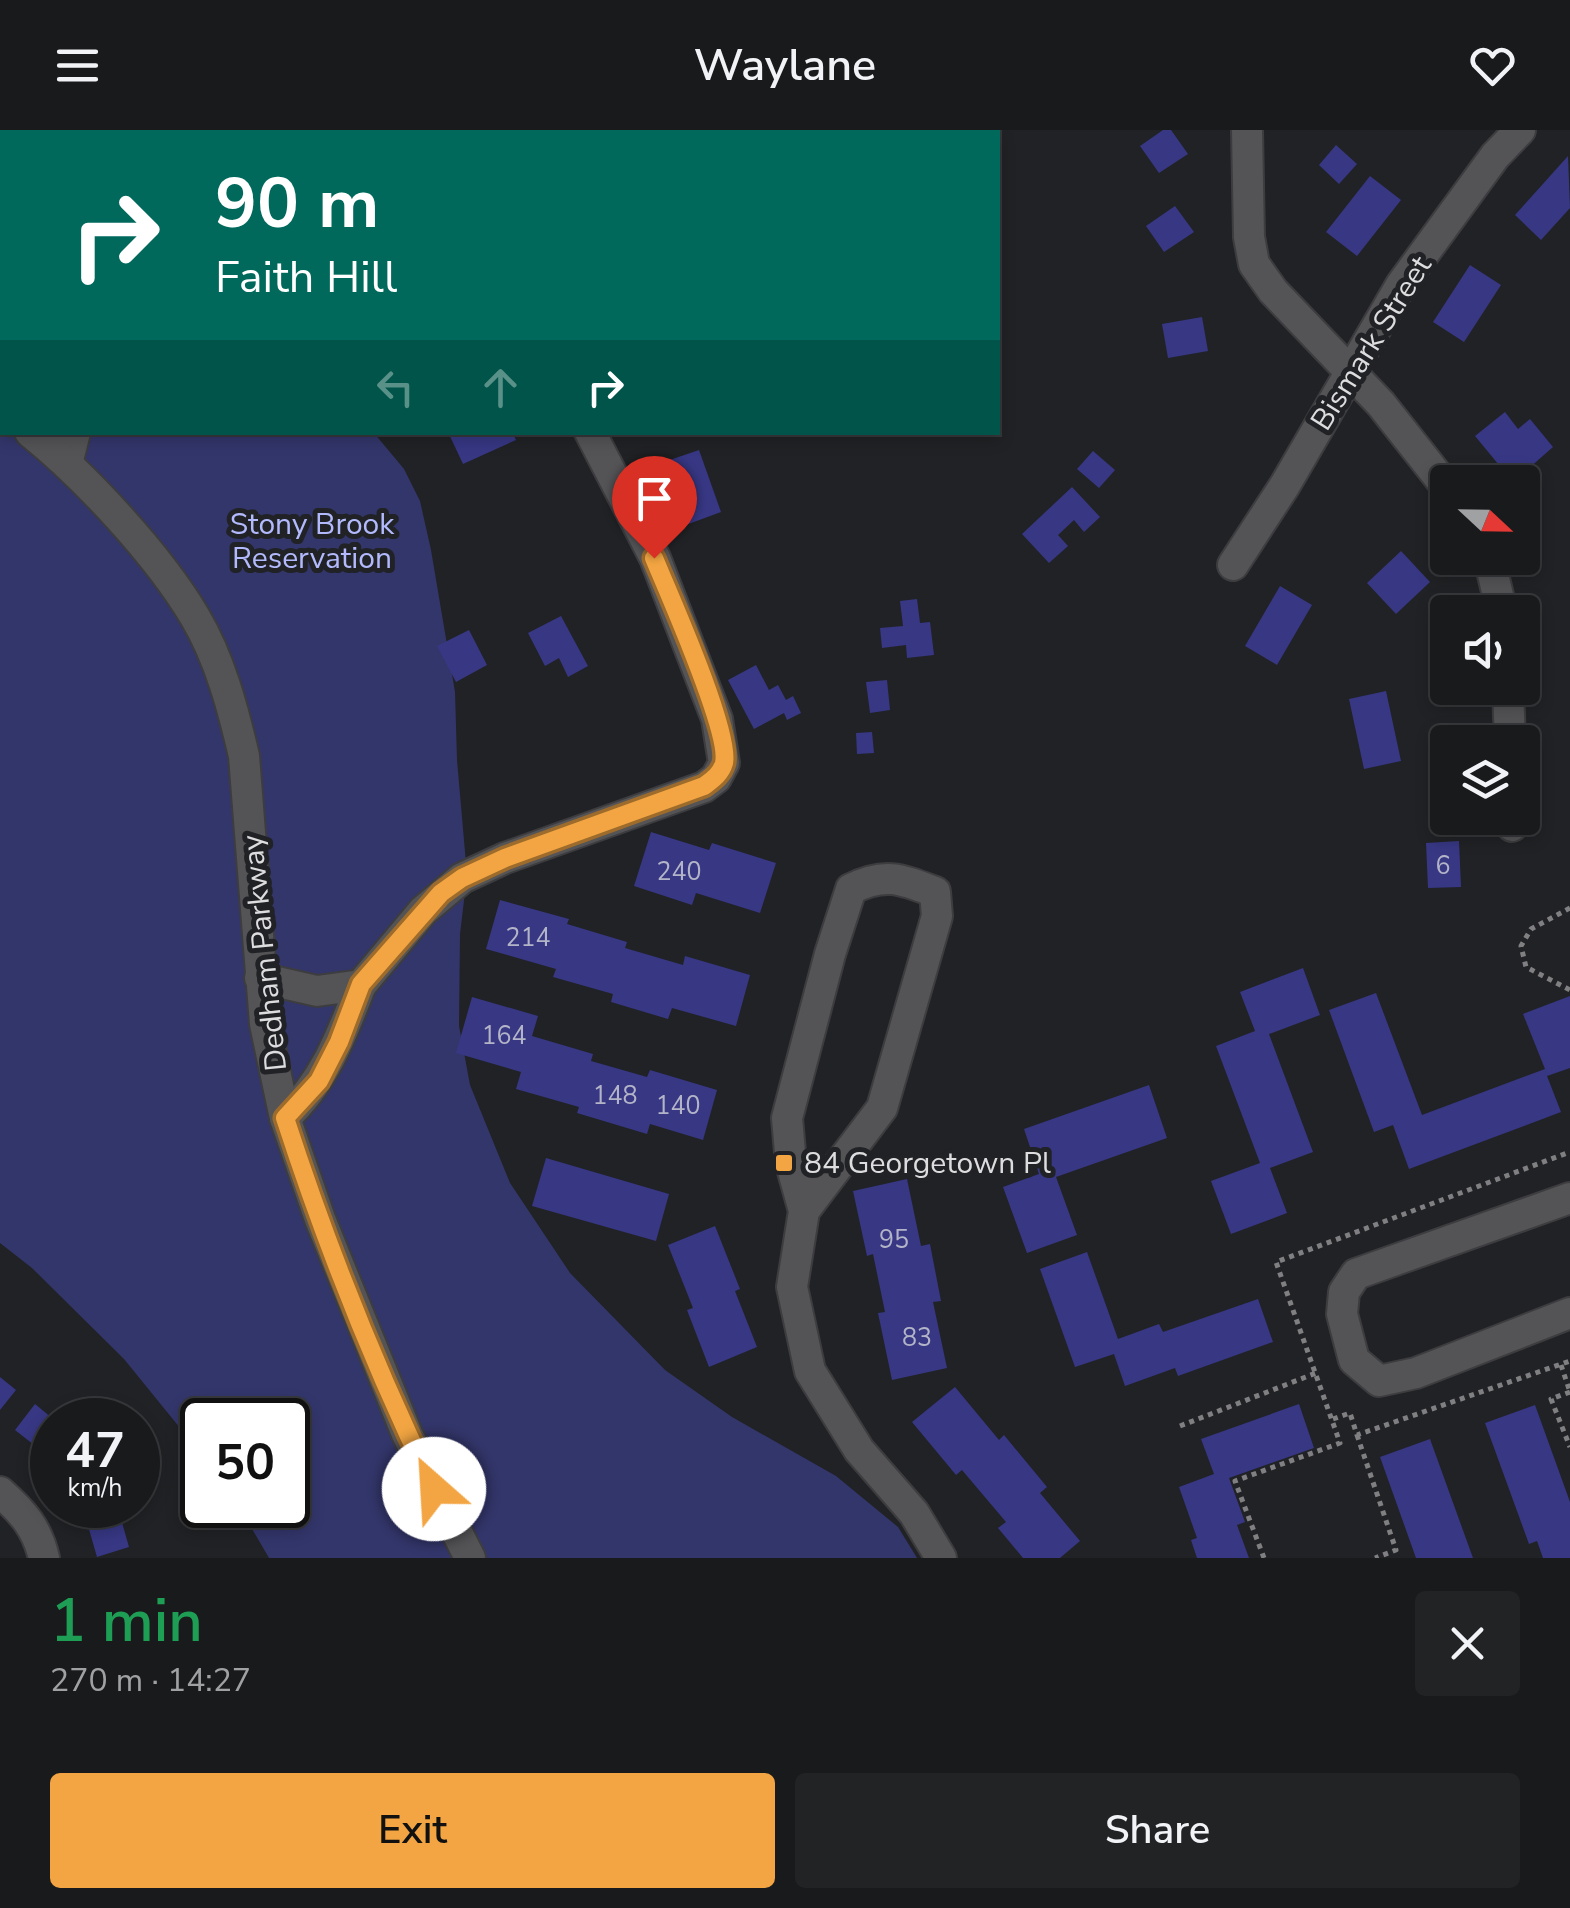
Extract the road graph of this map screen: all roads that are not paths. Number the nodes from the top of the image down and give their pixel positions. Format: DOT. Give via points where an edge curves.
graph roads {
  1 [pos="1247,130"];
  2 [pos="1520,130"];
  3 [pos="1349,370"];
  4 [pos="33,435"];
  5 [pos="74,435"];
  6 [pos="592,435"];
  7 [pos="67,464"];
  8 [pos="1430,467"];
  9 [pos="1233,565"];
  10 [pos="260,978"];
  11 [pos="361,984"];
  12 [pos="285,1118"];
  13 [pos="1570,1198"];
  14 [pos="804,1210"];
  15 [pos="1570,1313"];
  16 [pos="0,1492"];
  17 [pos="44,1558"];
  18 [pos="470,1558"];
  19 [pos="940,1558"];
  1 -- 3 [label="street" via="1254,264"];
  2 -- 3 [label="street, Bismark Street" via="1401,285"];
  3 -- 8 [label="street"];
  3 -- 9 [label="street, Bismark Street"];
  4 -- 7 [label="street, Dedham Parkway"];
  5 -- 7 [label="street"];
  6 -- 11 [label="street" via="654,558 717,719 724,763 704,786 462,878 423,910"];
  7 -- 10 [label="street, Dedham Parkway" via="196,617 234,712 244,756"];
  10 -- 11 [label="street" via="317,991"];
  10 -- 12 [label="street, Dedham Parkway"];
  11 -- 12 [label="street" via="319,1081"];
  12 -- 18 [label="street, Dedham Parkway" via="408,1434"];
  13 -- 15 [label="street" via="1356,1274 1344,1292 1342,1314 1354,1360 1379,1380"];
  14 -- 14 [label="street" via="882,1108 938,916 935,892 908,881 874,878 852,889 830,954 788,1118 790,1164"];
  14 -- 19 [label="street" via="792,1287 810,1371"];
  16 -- 17 [label="street" via="38,1534"];
}
